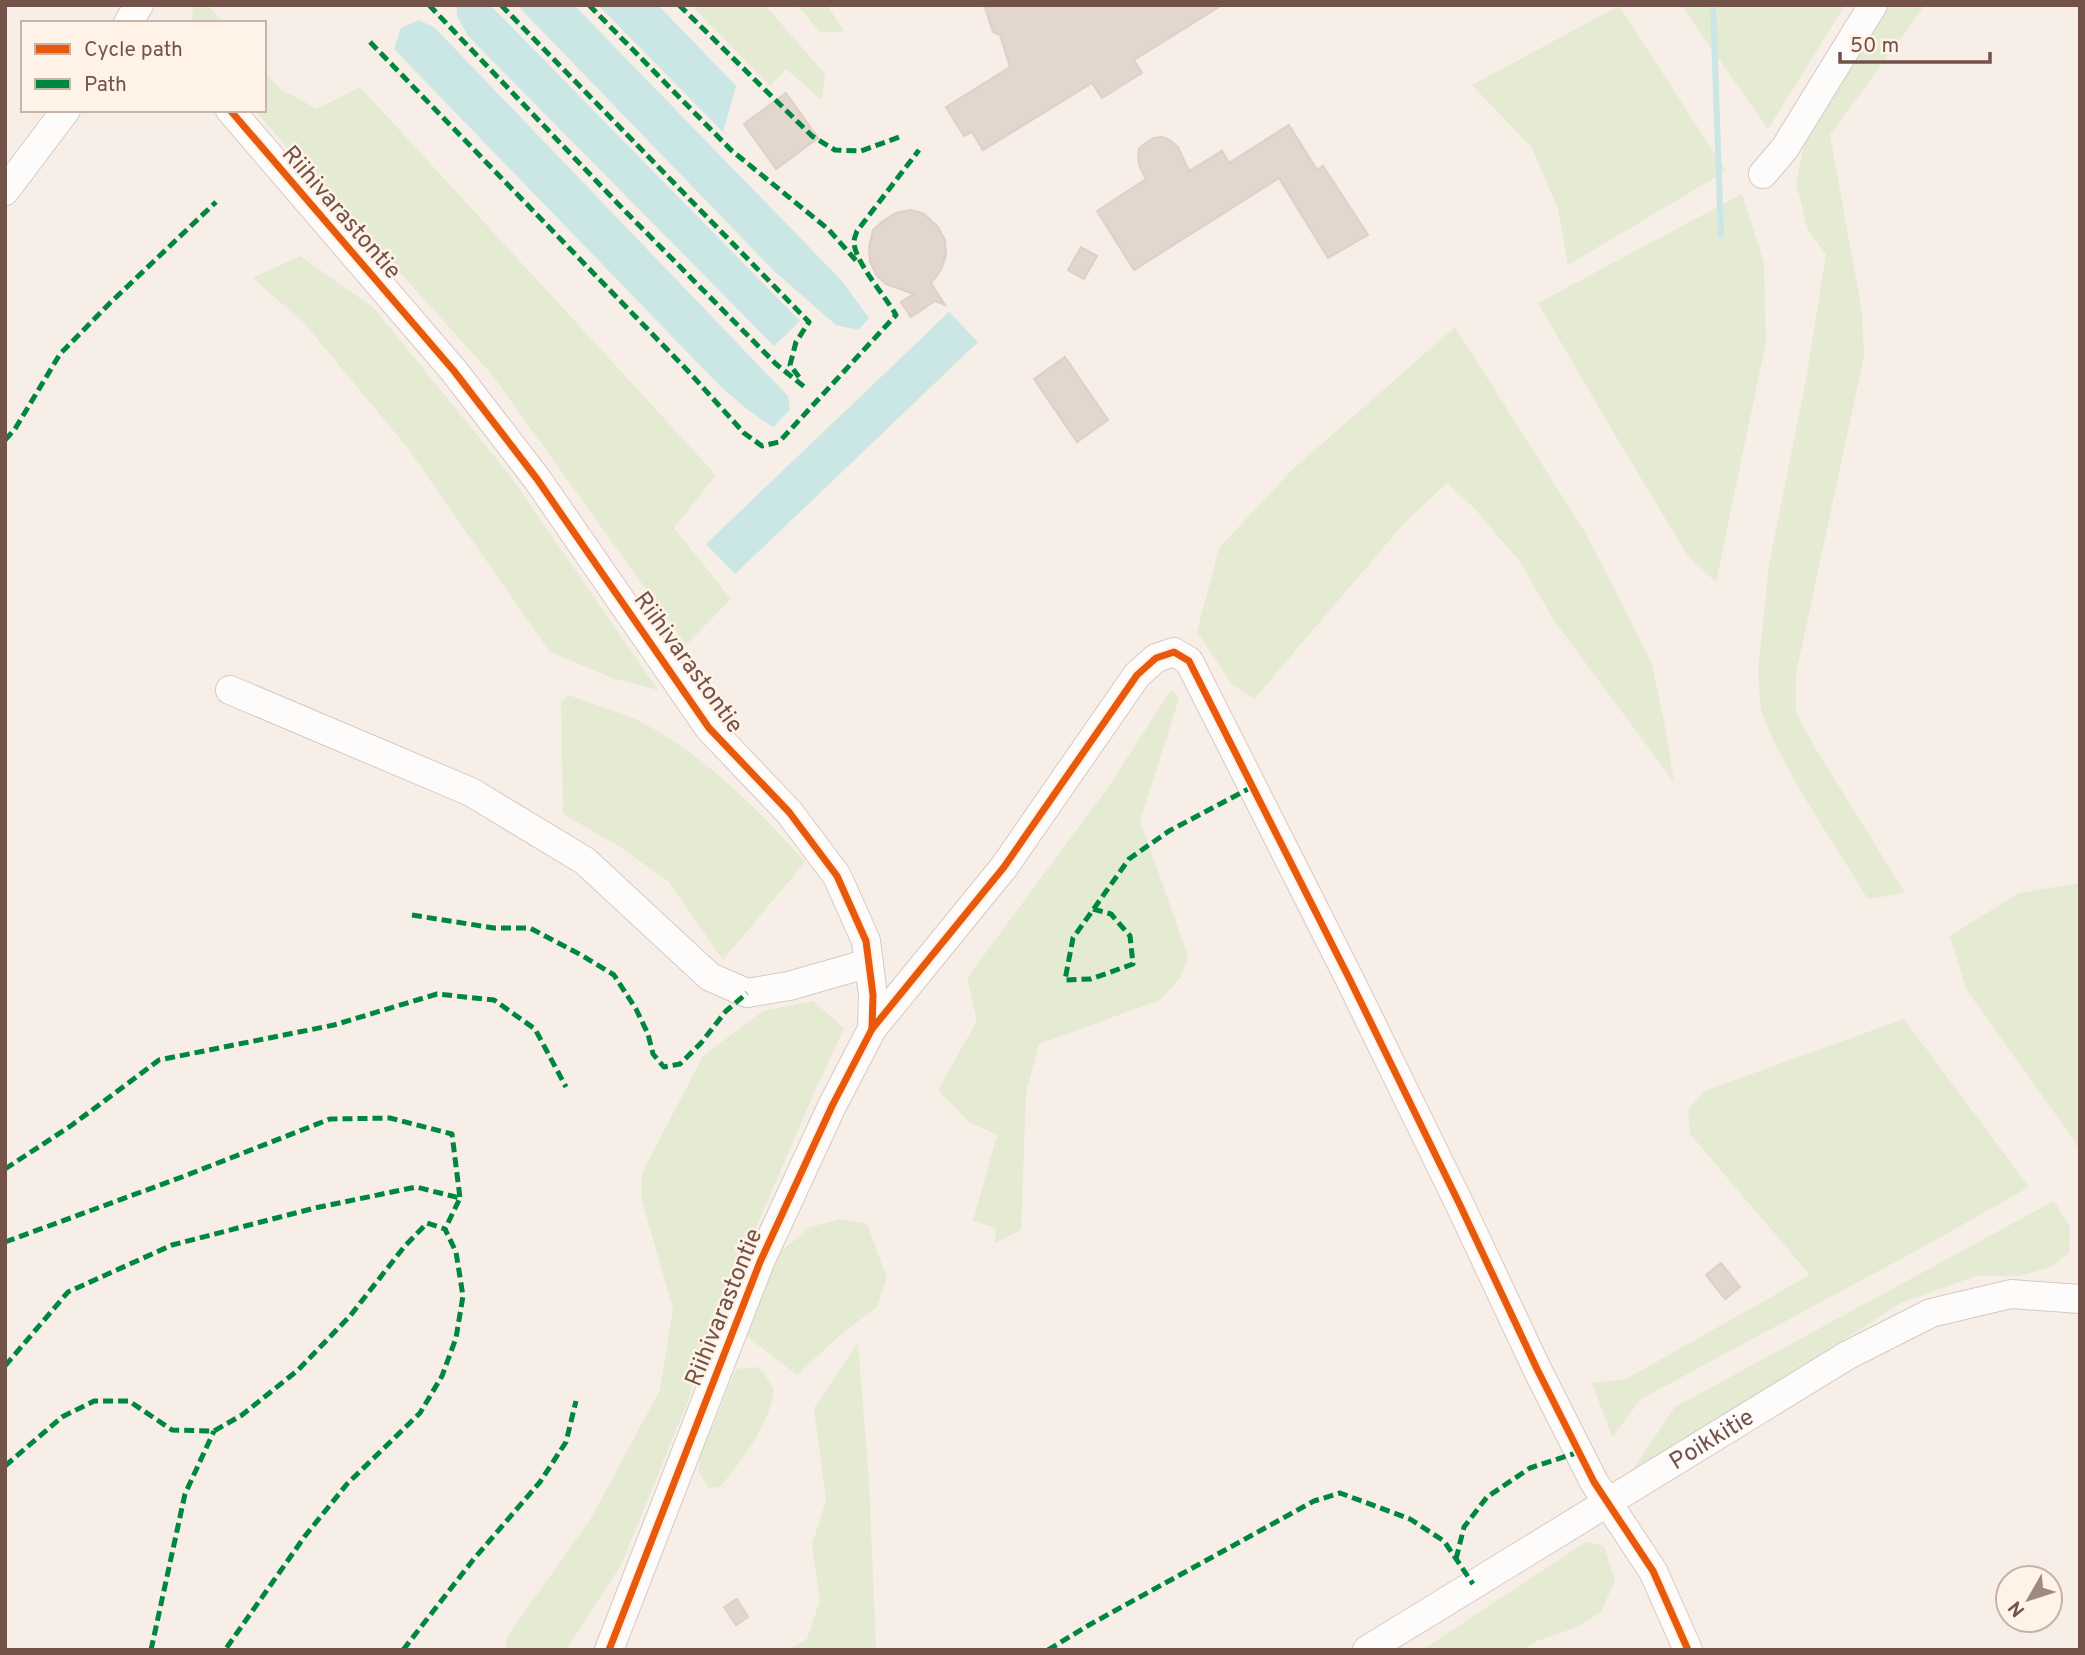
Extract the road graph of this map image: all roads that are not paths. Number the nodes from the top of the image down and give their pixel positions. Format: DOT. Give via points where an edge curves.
graph roads {
  1 [pos="1873,5"];
  2 [pos="64,112"];
  3 [pos="232,112"];
  4 [pos="1763,174"];
  5 [pos="5,191"];
  6 [pos="230,691"];
  7 [pos="869,963"];
  8 [pos="872,1029"];
  9 [pos="2080,1299"];
  10 [pos="1606,1503"];
  11 [pos="609,1650"];
  12 [pos="1367,1650"];
  13 [pos="1688,1650"];
  1 -- 4 [label="street" via="1786,148"];
  2 -- 5 [label="street"];
  3 -- 7 [label="street, Riihivarastontie" via="454,370 537,479 709,729 789,812 836,876 866,941"];
  6 -- 7 [label="street" via="471,792 585,861 710,977 747,993"];
  7 -- 8 [label="street, Riihivarastontie"];
  8 -- 10 [label="street" via="1004,867 1137,675 1156,658 1174,652 1189,661"];
  8 -- 11 [label="street, Riihivarastontie" via="761,1262"];
  9 -- 10 [label="street, Poikkitie" via="2011,1294 1931,1313 1848,1355"];
  10 -- 12 [label="street, Poikkitie"];
  10 -- 13 [label="street" via="1653,1571"];
}
